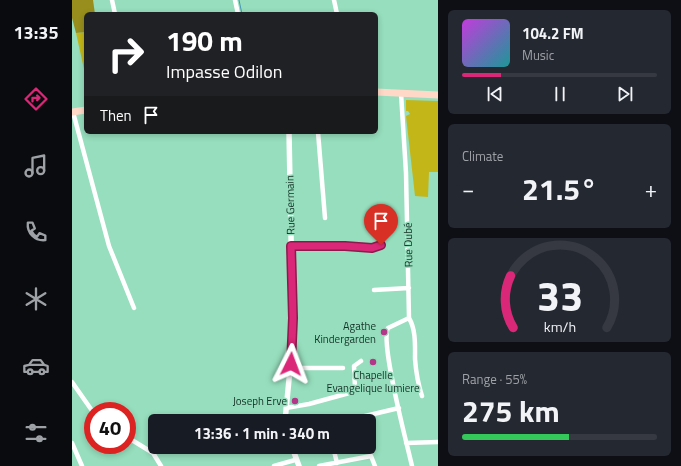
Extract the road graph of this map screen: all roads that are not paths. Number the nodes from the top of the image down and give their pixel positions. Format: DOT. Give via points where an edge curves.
graph roads {
  1 [pos="112,0"];
  2 [pos="235,0"];
  3 [pos="334,0"];
  4 [pos="115,12"];
  5 [pos="238,12"];
  6 [pos="337,12"];
  7 [pos="378,92"];
  8 [pos="401,93"];
  9 [pos="438,95"];
  10 [pos="84,110"];
  11 [pos="73,112"];
  12 [pos="289,134"];
  13 [pos="318,134"];
  14 [pos="325,218"];
  15 [pos="381,245"];
  16 [pos="291,246"];
  17 [pos="408,288"];
  18 [pos="374,290"];
  19 [pos="134,308"];
  20 [pos="410,318"];
  21 [pos="360,361"];
  22 [pos="291,368"];
  23 [pos="342,368"];
  24 [pos="72,382"];
  25 [pos="422,396"];
  26 [pos="86,402"];
  27 [pos="286,408"];
  28 [pos="399,408"];
  29 [pos="286,414"];
  30 [pos="374,414"];
  31 [pos="438,442"];
  32 [pos="72,443"];
  33 [pos="136,443"];
  34 [pos="406,443"];
  35 [pos="294,454"];
  36 [pos="335,454"];
  37 [pos="295,460"];
  38 [pos="337,463"];
  39 [pos="82,466"];
  40 [pos="161,466"];
  41 [pos="274,466"];
  42 [pos="299,466"];
  43 [pos="319,466"];
  44 [pos="375,466"];
  45 [pos="412,466"];
  1 -- 4 [label="street"];
  2 -- 5 [label="street"];
  3 -- 6 [label="street"];
  7 -- 8 [label="main road"];
  8 -- 9 [label="main road"];
  8 -- 17 [label="street, Rue Dubé" via="406,173"];
  10 -- 11 [label="main road"];
  11 -- 19 [label="street" via="109,246"];
  12 -- 16 [label="street, Rue Germain"];
  13 -- 14 [label="street"];
  15 -- 16 [label="street" via="372,248"];
  16 -- 22 [label="street, Rue Germain"];
  17 -- 18 [label="street"];
  17 -- 20 [label="street, Rue Dubé"];
  20 -- 25 [label="street, Rue Dubé" via="416,349 417,382"];
  20 -- 28 [label="street" via="386,330"];
  21 -- 27 [label="street" via="354,366 353,392"];
  22 -- 23 [label="street"];
  22 -- 27 [label="street, Rue Germain"];
  24 -- 26 [label="street"];
  27 -- 29 [label="street, Rue Germain"];
  28 -- 30 [label="street"];
  28 -- 34 [label="street"];
  31 -- 34 [label="street"];
  32 -- 39 [label="street"];
  33 -- 40 [label="street" via="153,453"];
  34 -- 45 [label="street"];
  35 -- 37 [label="street"];
  36 -- 38 [label="street"];
  37 -- 41 [label="street"];
  37 -- 42 [label="street"];
  38 -- 43 [label="street"];
  38 -- 44 [label="street" via="371,456"];
}
